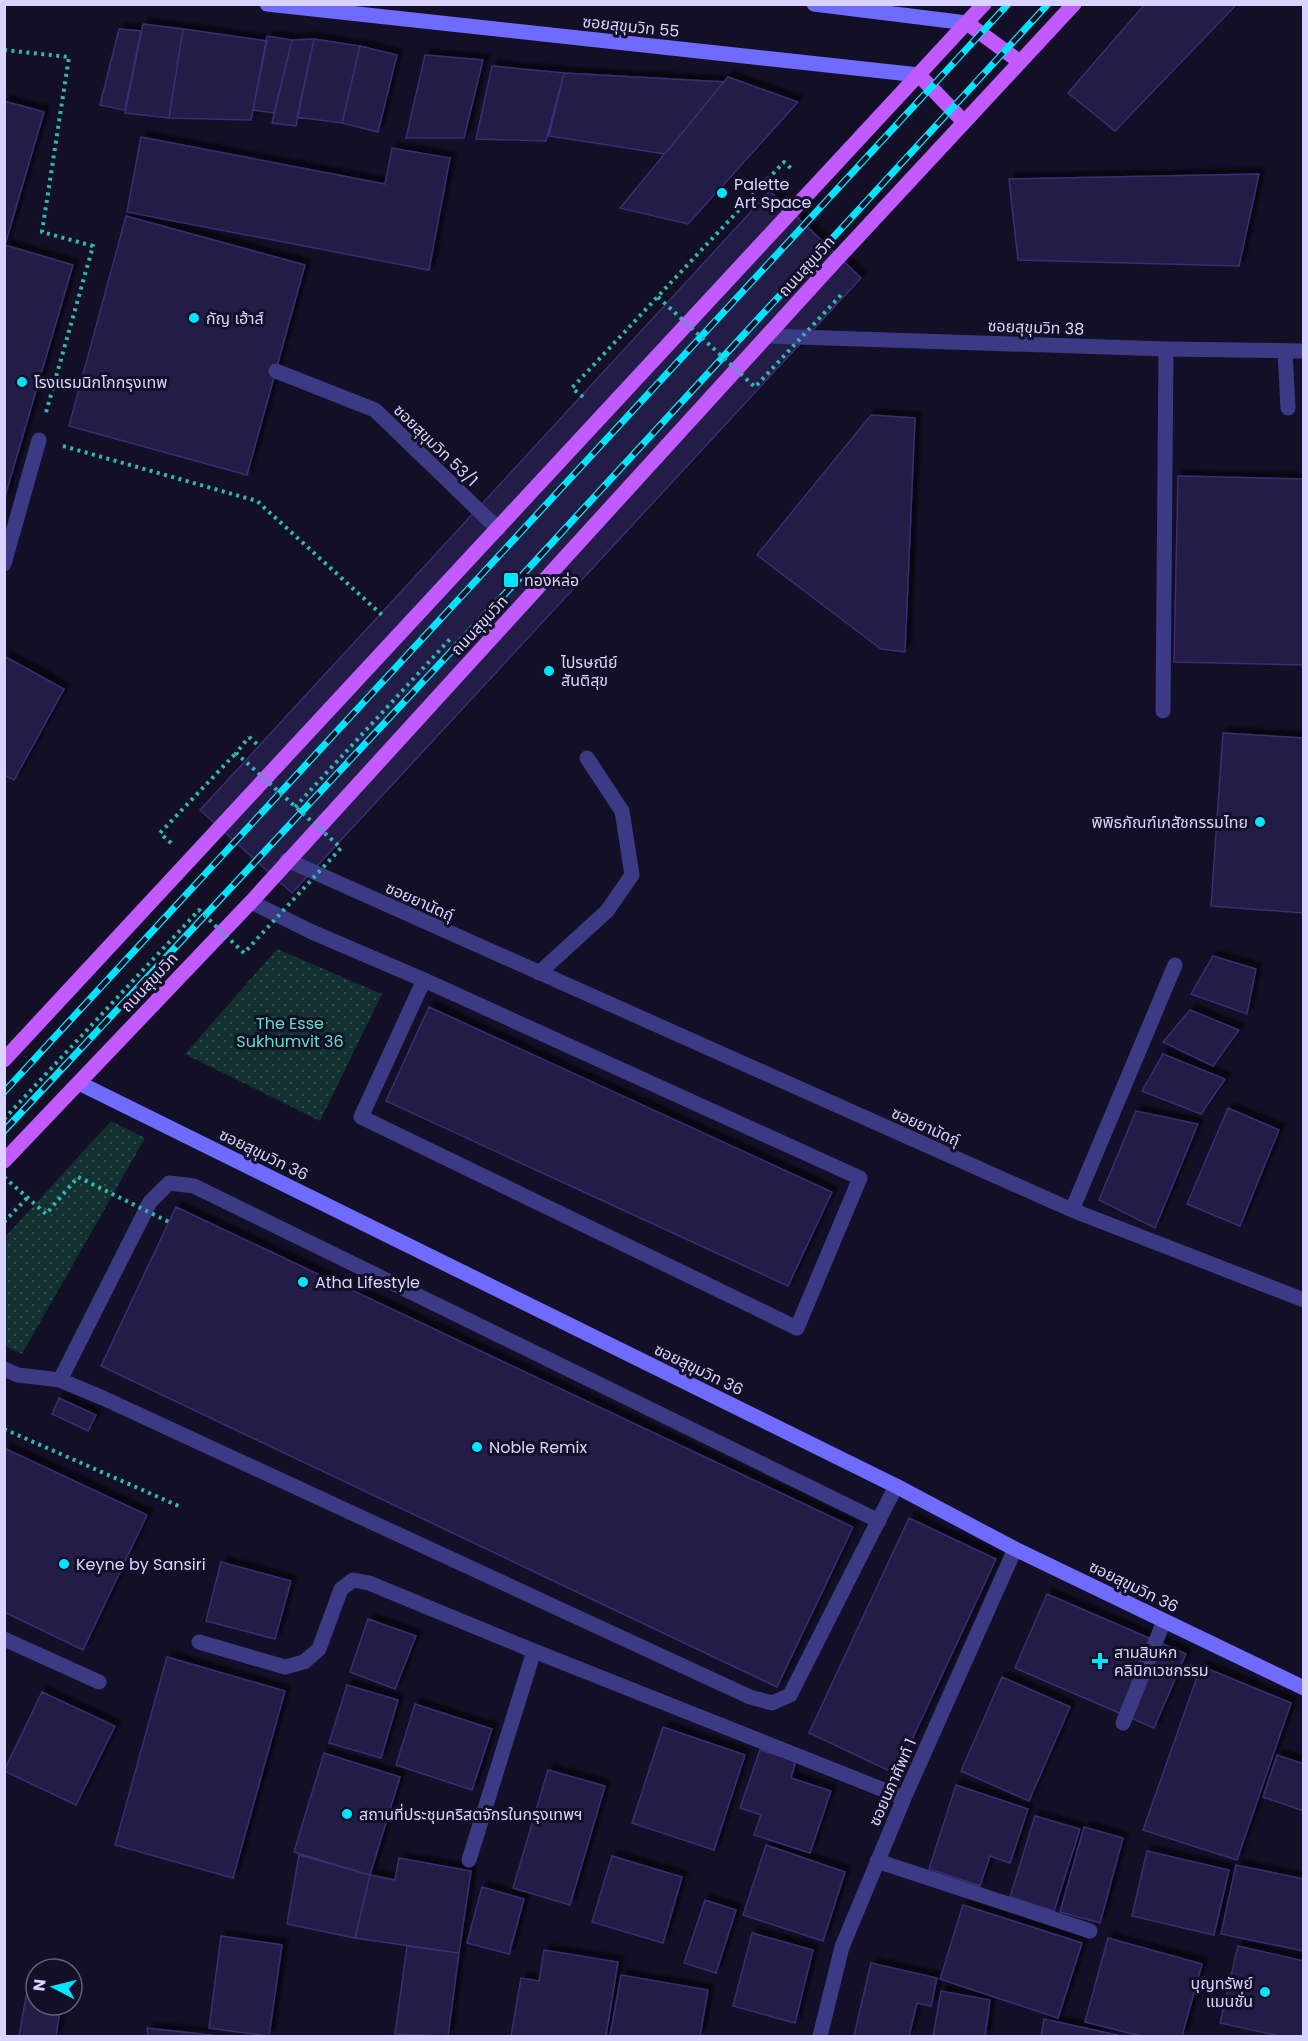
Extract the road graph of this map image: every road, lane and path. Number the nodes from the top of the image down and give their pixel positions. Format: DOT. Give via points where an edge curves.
graph roads {
  1 [pos="267,4"];
  2 [pos="814,4"];
  3 [pos="984,4"];
  4 [pos="1074,4"];
  5 [pos="967,23"];
  6 [pos="4,50"];
  7 [pos="1020,62"];
  8 [pos="920,75"];
  9 [pos="964,122"];
  10 [pos="784,162"];
  11 [pos="841,295"];
  12 [pos="658,297"];
  13 [pos="767,336"];
  14 [pos="1166,349"];
  15 [pos="1285,351"];
  16 [pos="1304,351"];
  17 [pos="276,371"];
  18 [pos="572,388"];
  19 [pos="1288,408"];
  20 [pos="39,440"];
  21 [pos="498,529"];
  22 [pos="4,564"];
  23 [pos="402,633"];
  24 [pos="1163,711"];
  25 [pos="249,737"];
  26 [pos="236,753"];
  27 [pos="587,758"];
  28 [pos="160,833"];
  29 [pos="287,860"];
  30 [pos="251,902"];
  31 [pos="1176,965"];
  32 [pos="539,973"];
  33 [pos="424,980"];
  34 [pos="4,1060"];
  35 [pos="79,1083"];
  36 [pos="4,1119"];
  37 [pos="4,1161"];
  38 [pos="4,1178"];
  39 [pos="27,1198"];
  40 [pos="1072,1210"];
  41 [pos="4,1222"];
  42 [pos="169,1222"];
  43 [pos="1304,1300"];
  44 [pos="4,1369"];
  45 [pos="60,1380"];
  46 [pos="4,1429"];
  47 [pos="896,1486"];
  48 [pos="181,1507"];
  49 [pos="879,1521"];
  50 [pos="1015,1549"];
  51 [pos="1164,1620"];
  52 [pos="4,1639"];
  53 [pos="200,1641"];
  54 [pos="534,1651"];
  55 [pos="99,1682"];
  56 [pos="1304,1688"];
  57 [pos="1123,1723"];
  58 [pos="904,1798"];
  59 [pos="469,1860"];
  60 [pos="877,1861"];
  61 [pos="1090,1931"];
  62 [pos="820,2037"];
  1 -- 8 [label="street, ซอยสุขุมวิท 55"];
  2 -- 5 [label="street"];
  3 -- 5 [label="main road"];
  4 -- 7 [label="main road, ถนนสุขุมวิท"];
  5 -- 7 [label="main road"];
  5 -- 8 [label="main road"];
  6 -- 20 [label="path" via="69,57 42,231 93,246"];
  7 -- 9 [label="main road, ถนนสุขุมวิท"];
  8 -- 9 [label="main road"];
  8 -- 21 [label="main road"];
  9 -- 13 [label="main road, ถนนสุขุมวิท"];
  10 -- 12 [label="path"];
  11 -- 12 [label="path, bridge" via="755,387"];
  12 -- 18 [label="path"];
  13 -- 14 [label="street, ซอยสุขุมวิท 38"];
  13 -- 29 [label="main road, ถนนสุขุมวิท"];
  14 -- 15 [label="street, ซอยสุขุมวิท 38"];
  14 -- 24 [label="street"];
  15 -- 16 [label="street, ซอยสุขุมวิท 38"];
  15 -- 19 [label="street"];
  17 -- 21 [label="street, ซอยสุขุมวิท 53/1" via="375,410"];
  20 -- 22 [label="street"];
  20 -- 23 [label="path" via="257,501"];
  21 -- 23 [label="main road"];
  23 -- 34 [label="main road"];
  25 -- 26 [label="path, bridge"];
  26 -- 28 [label="path"];
  26 -- 36 [label="path, bridge" via="341,848 244,952 199,910"];
  27 -- 32 [label="street" via="622,811 632,875 607,911"];
  29 -- 30 [label="main road, ถนนสุขุมวิท"];
  29 -- 32 [label="street, ซอยยานัดถุ์"];
  30 -- 33 [label="street"];
  30 -- 35 [label="main road, ถนนสุขุมวิท"];
  31 -- 40 [label="street"];
  32 -- 40 [label="street, ซอยยานัดถุ์"];
  33 -- 33 [label="street" via="860,1178 797,1328 361,1117"];
  35 -- 37 [label="main road, ถนนสุขุมวิท"];
  35 -- 47 [label="street, ซอยสุขุมวิท 36"];
  38 -- 39 [label="path, bridge"];
  39 -- 41 [label="path"];
  39 -- 42 [label="path, bridge" via="46,1214 78,1177"];
  40 -- 43 [label="street, ซอยยานัดถุ์"];
  44 -- 45 [label="street" via="18,1375"];
  45 -- 49 [label="street" via="750,1697 772,1702 790,1695"];
  45 -- 49 [label="street" via="150,1202 169,1183 194,1186"];
  46 -- 48 [label="path"];
  47 -- 49 [label="street"];
  47 -- 50 [label="street, ซอยสุขุมวิท 36"];
  50 -- 51 [label="street, ซอยสุขุมวิท 36"];
  50 -- 58 [label="street, ซอยนภาศัพท์ 1"];
  51 -- 56 [label="street, ซอยสุขุมวิท 36"];
  51 -- 57 [label="street"];
  52 -- 55 [label="street"];
  53 -- 54 [label="street" via="285,1667 304,1662 319,1649 342,1589 353,1580 374,1585"];
  54 -- 58 [label="street"];
  54 -- 59 [label="street"];
  58 -- 60 [label="street, ซอยนภาศัพท์ 1"];
  60 -- 61 [label="street"];
  60 -- 62 [label="street, ซอยนภาศัพท์ 1" via="842,1947"];
}
